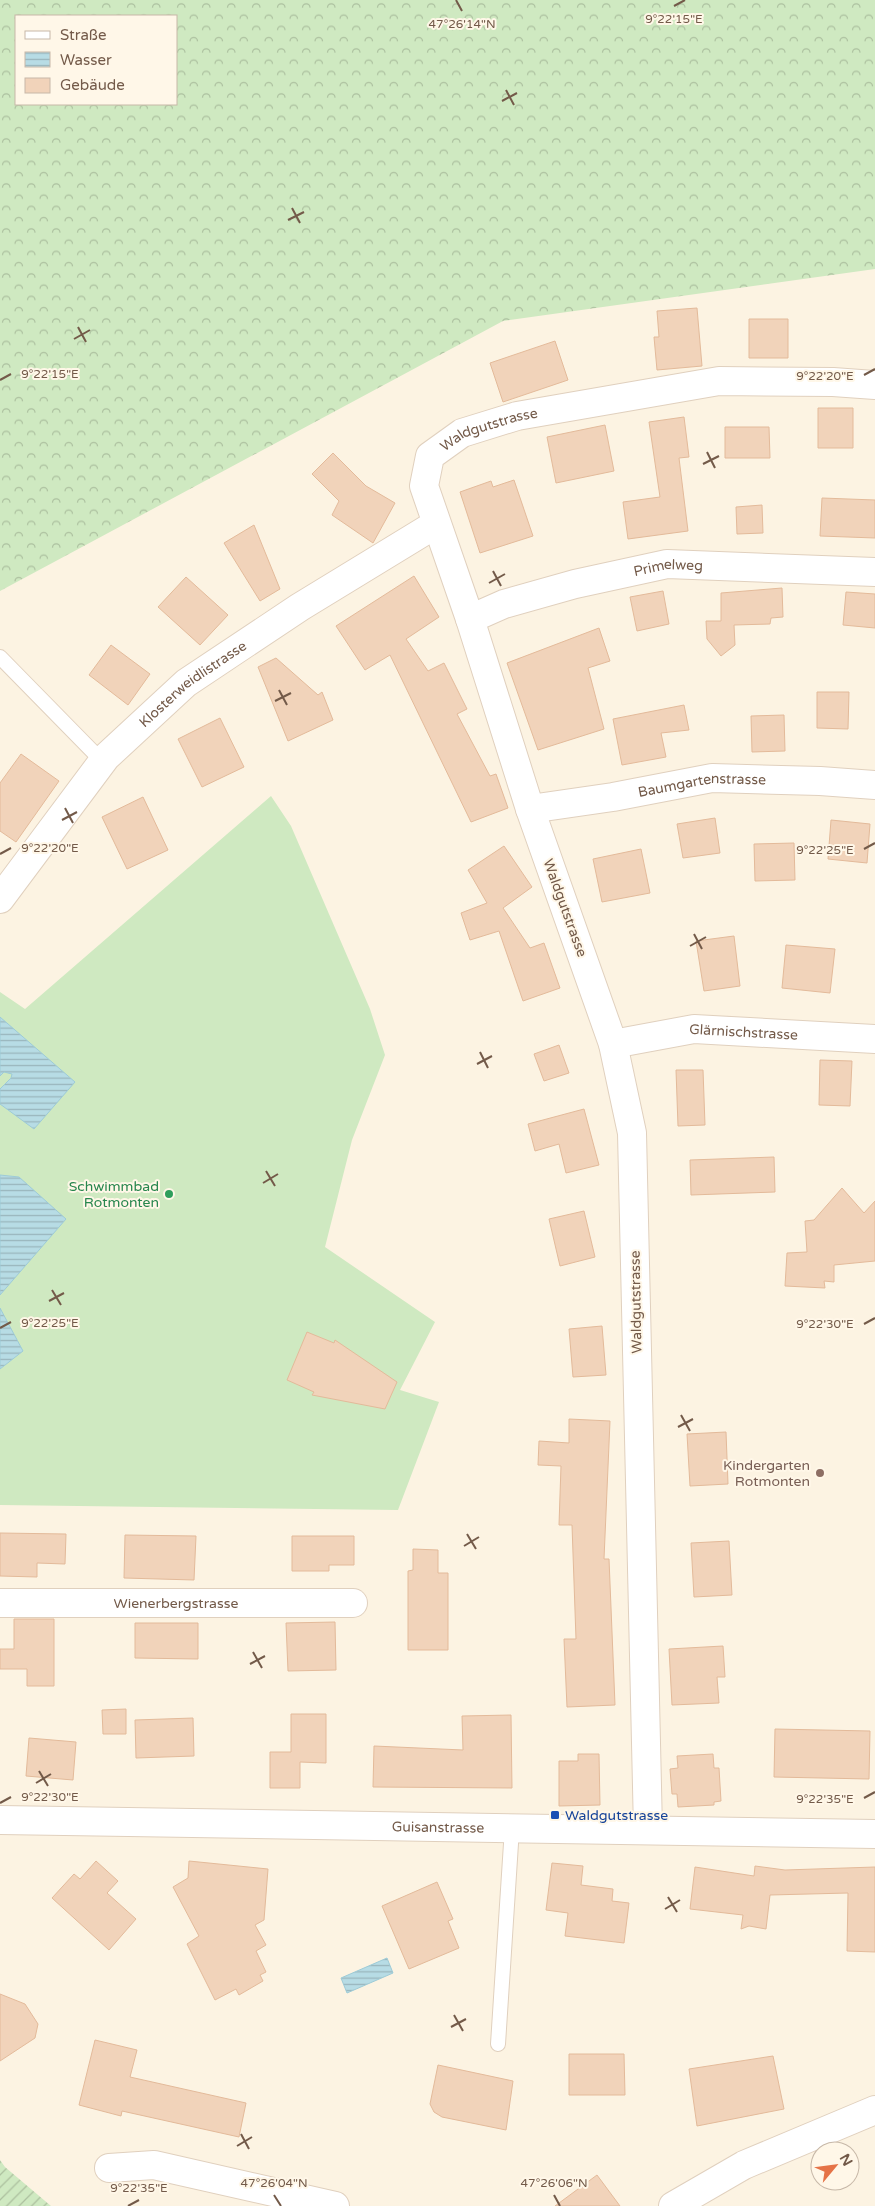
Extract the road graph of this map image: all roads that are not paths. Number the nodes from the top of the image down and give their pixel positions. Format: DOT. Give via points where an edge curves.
graph roads {
  1 [pos="875,385"];
  2 [pos="436,524"];
  3 [pos="875,572"];
  4 [pos="470,620"];
  5 [pos="0,657"];
  6 [pos="102,761"];
  7 [pos="875,785"];
  8 [pos="530,809"];
  9 [pos="0,900"];
  10 [pos="875,1039"];
  11 [pos="613,1044"];
  12 [pos="0,1603"];
  13 [pos="353,1603"];
  14 [pos="0,1820"];
  15 [pos="512,1828"];
  16 [pos="648,1830"];
  17 [pos="875,1834"];
  18 [pos="498,2044"];
  19 [pos="875,2110"];
  20 [pos="109,2168"];
  21 [pos="335,2206"];
  22 [pos="672,2206"];
  1 -- 2 [label="street, Waldgutstrasse" via="719,381 516,416 462,433 430,456 424,486"];
  2 -- 4 [label="street, Waldgutstrasse"];
  2 -- 6 [label="street, Klosterweidlistrasse" via="300,607 186,683"];
  3 -- 4 [label="street, Primelweg" via="667,564 575,584 504,604"];
  4 -- 8 [label="street, Waldgutstrasse"];
  5 -- 6 [label="lane"];
  6 -- 9 [label="street, Klosterweidlistrasse"];
  7 -- 8 [label="street, Baumgartenstrasse" via="712,778"];
  8 -- 11 [label="street, Waldgutstrasse"];
  10 -- 11 [label="street, Glärnischstrasse" via="694,1029"];
  11 -- 16 [label="street, Waldgutstrasse" via="632,1133"];
  12 -- 13 [label="street, Wienerbergstrasse"];
  14 -- 15 [label="street, Guisanstrasse"];
  15 -- 16 [label="street, Guisanstrasse"];
  15 -- 18 [label="lane"];
  16 -- 17 [label="street, Guisanstrasse"];
  19 -- 22 [label="street" via="744,2165"];
  20 -- 21 [label="street" via="154,2165"];
}
